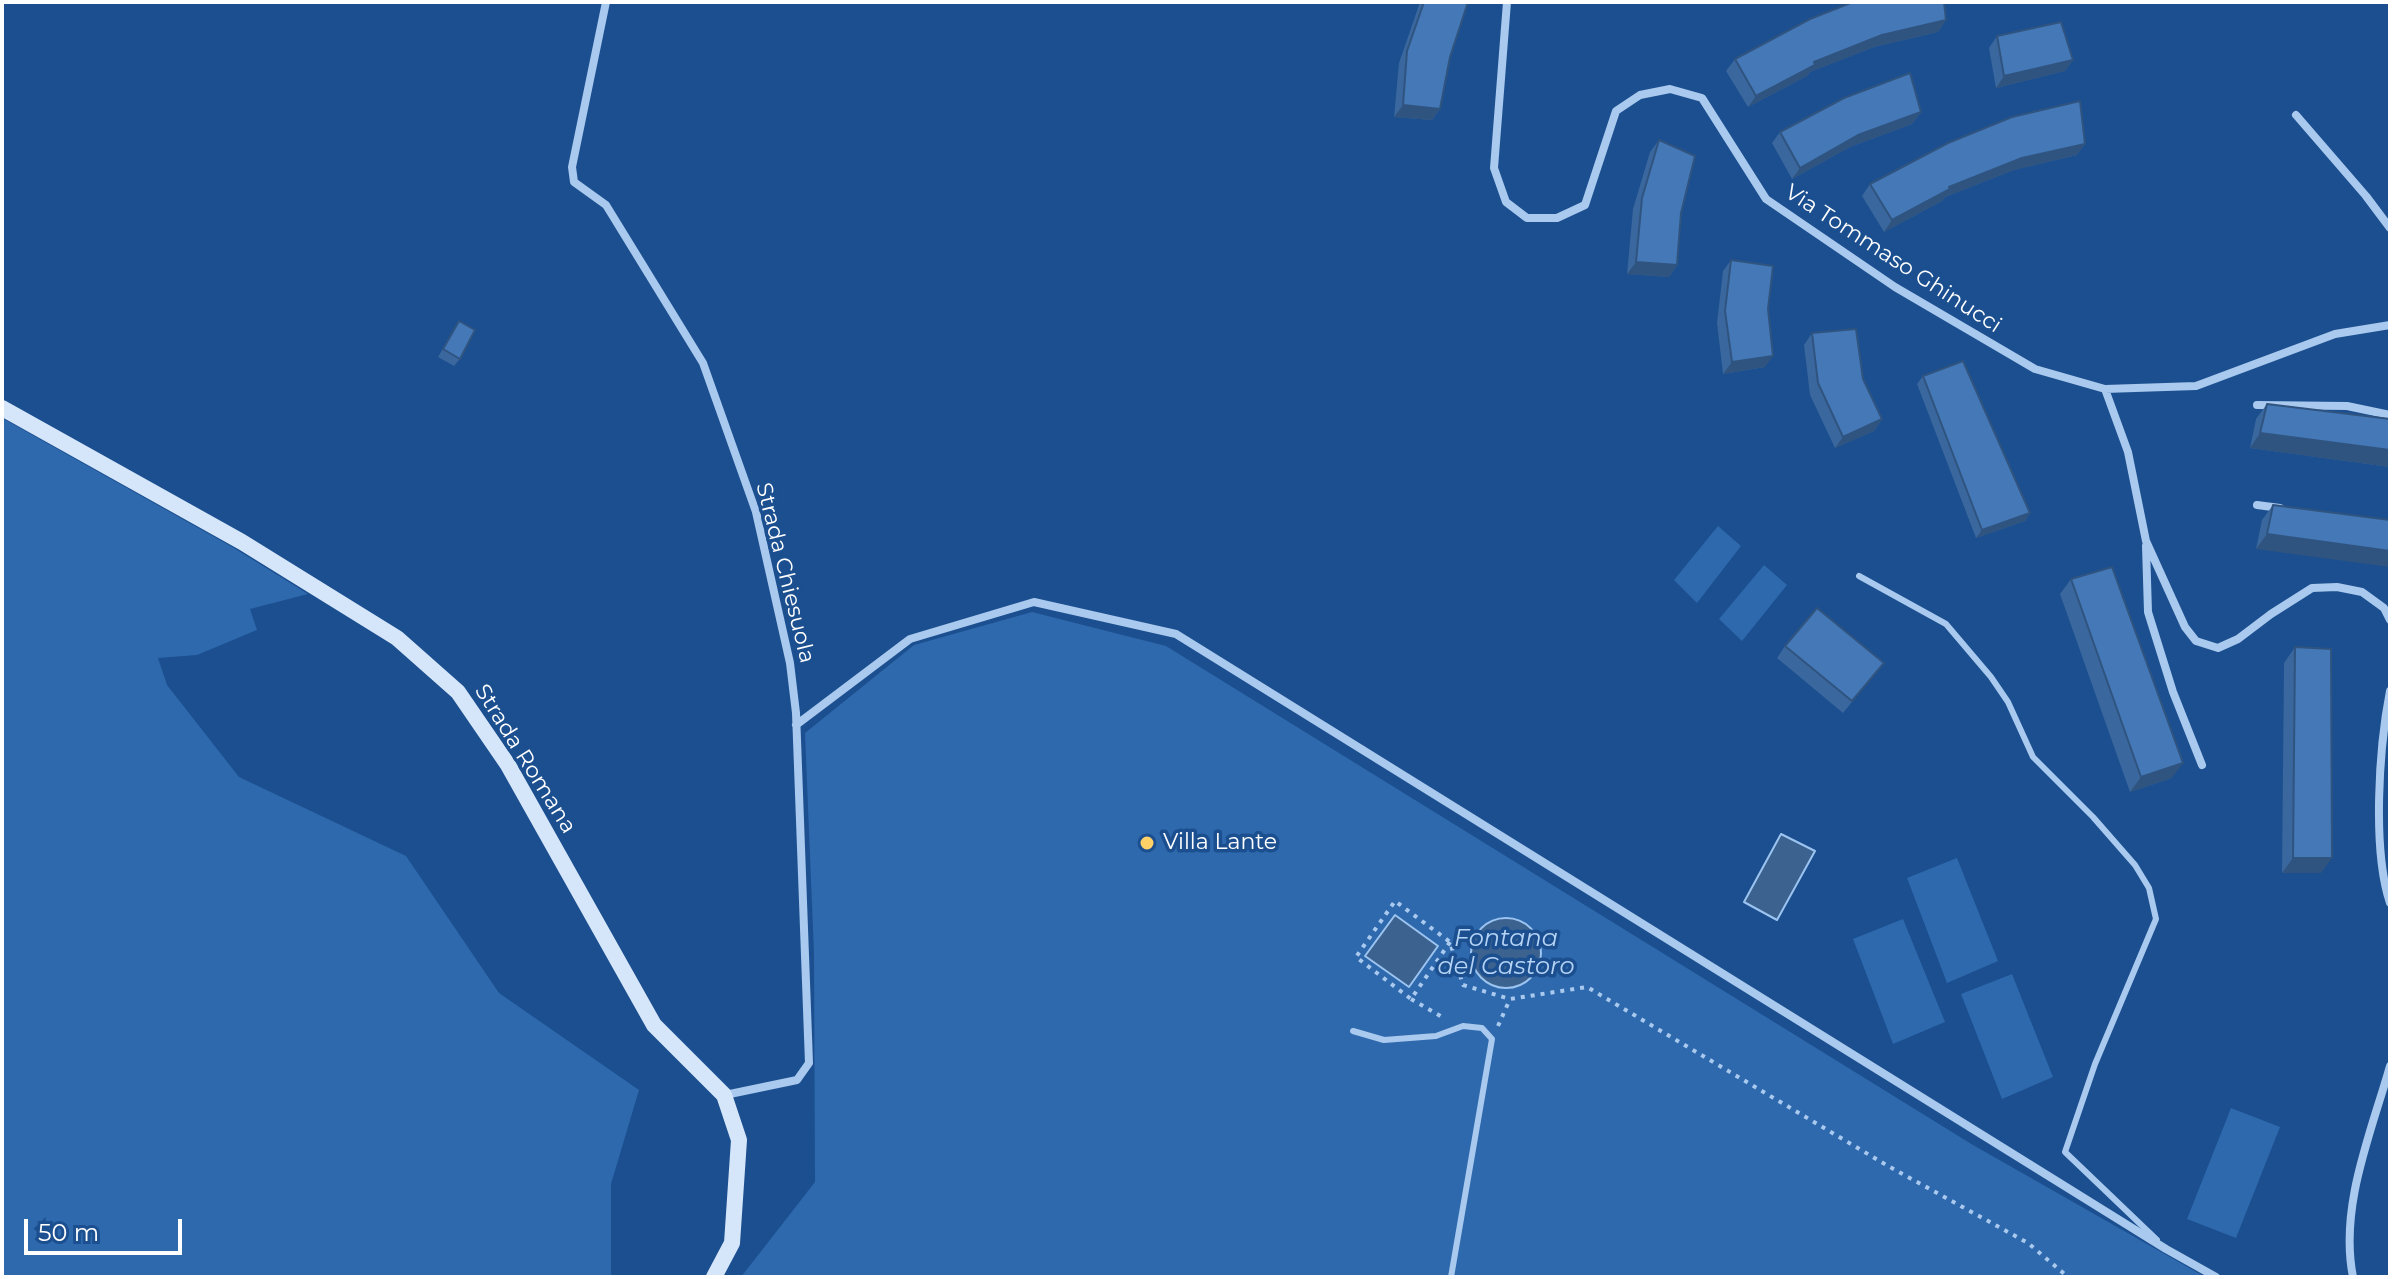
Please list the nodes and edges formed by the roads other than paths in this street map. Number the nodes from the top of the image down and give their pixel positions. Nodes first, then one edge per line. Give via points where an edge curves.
1 (606, 2) edge
2 (1507, 2) edge
3 (2296, 115) dead end
4 (2390, 228) edge
5 (2390, 325) edge
6 (2105, 389) junction
7 (2257, 405) dead end
8 (2, 408) edge
9 (2390, 415) edge
10 (2257, 505) dead end
11 (2287, 509) edge
12 (2146, 541) junction
13 (1859, 576) dead end
14 (2390, 620) edge
15 (2390, 691) edge
16 (796, 725) junction
17 (2202, 765) dead end
18 (2390, 903) edge
19 (1353, 1031) dead end
20 (2390, 1066) edge
21 (724, 1095) junction
22 (2166, 1249) junction
23 (714, 1277) edge
24 (1451, 1277) edge
25 (2216, 1277) edge
26 (2353, 1277) edge

1 - 16 street, Strada Chiesuola via 572,167 574,182 606,205 703,363 756,512 790,663
2 - 6 street, Via Tommaso Ghinucci via 1494,168 1506,202 1527,218 1557,218 1585,205 1616,111 1640,95 1670,89 1702,98 1766,199 1895,287 2035,369
3 - 4 street
5 - 6 street, Via Tommaso Ghinucci via 2335,334 2196,386
6 - 12 street via 2128,452
7 - 9 street via 2347,406
8 - 21 street, Strada Romana via 397,638 458,692 508,765 654,1025
10 - 11 street
12 - 14 street via 2196,641 2218,648 2238,639 2312,588 2362,592 2384,608
12 - 17 street via 2148,612
13 - 22 lane via 1946,624 2008,702 2033,757 2093,817 2149,888 2156,919 2095,1064 2065,1152
15 - 18 street via 2382,731 2380,820
16 - 21 street, Strada Chiesuola via 809,1063 797,1080
16 - 22 street via 910,639 1034,602 1176,634
19 - 24 lane via 1384,1040 1436,1036 1463,1026 1482,1028 1492,1039
20 - 26 street via 2353,1198 2348,1251
21 - 23 street, Strada Romana via 739,1140 732,1243
22 - 25 street

